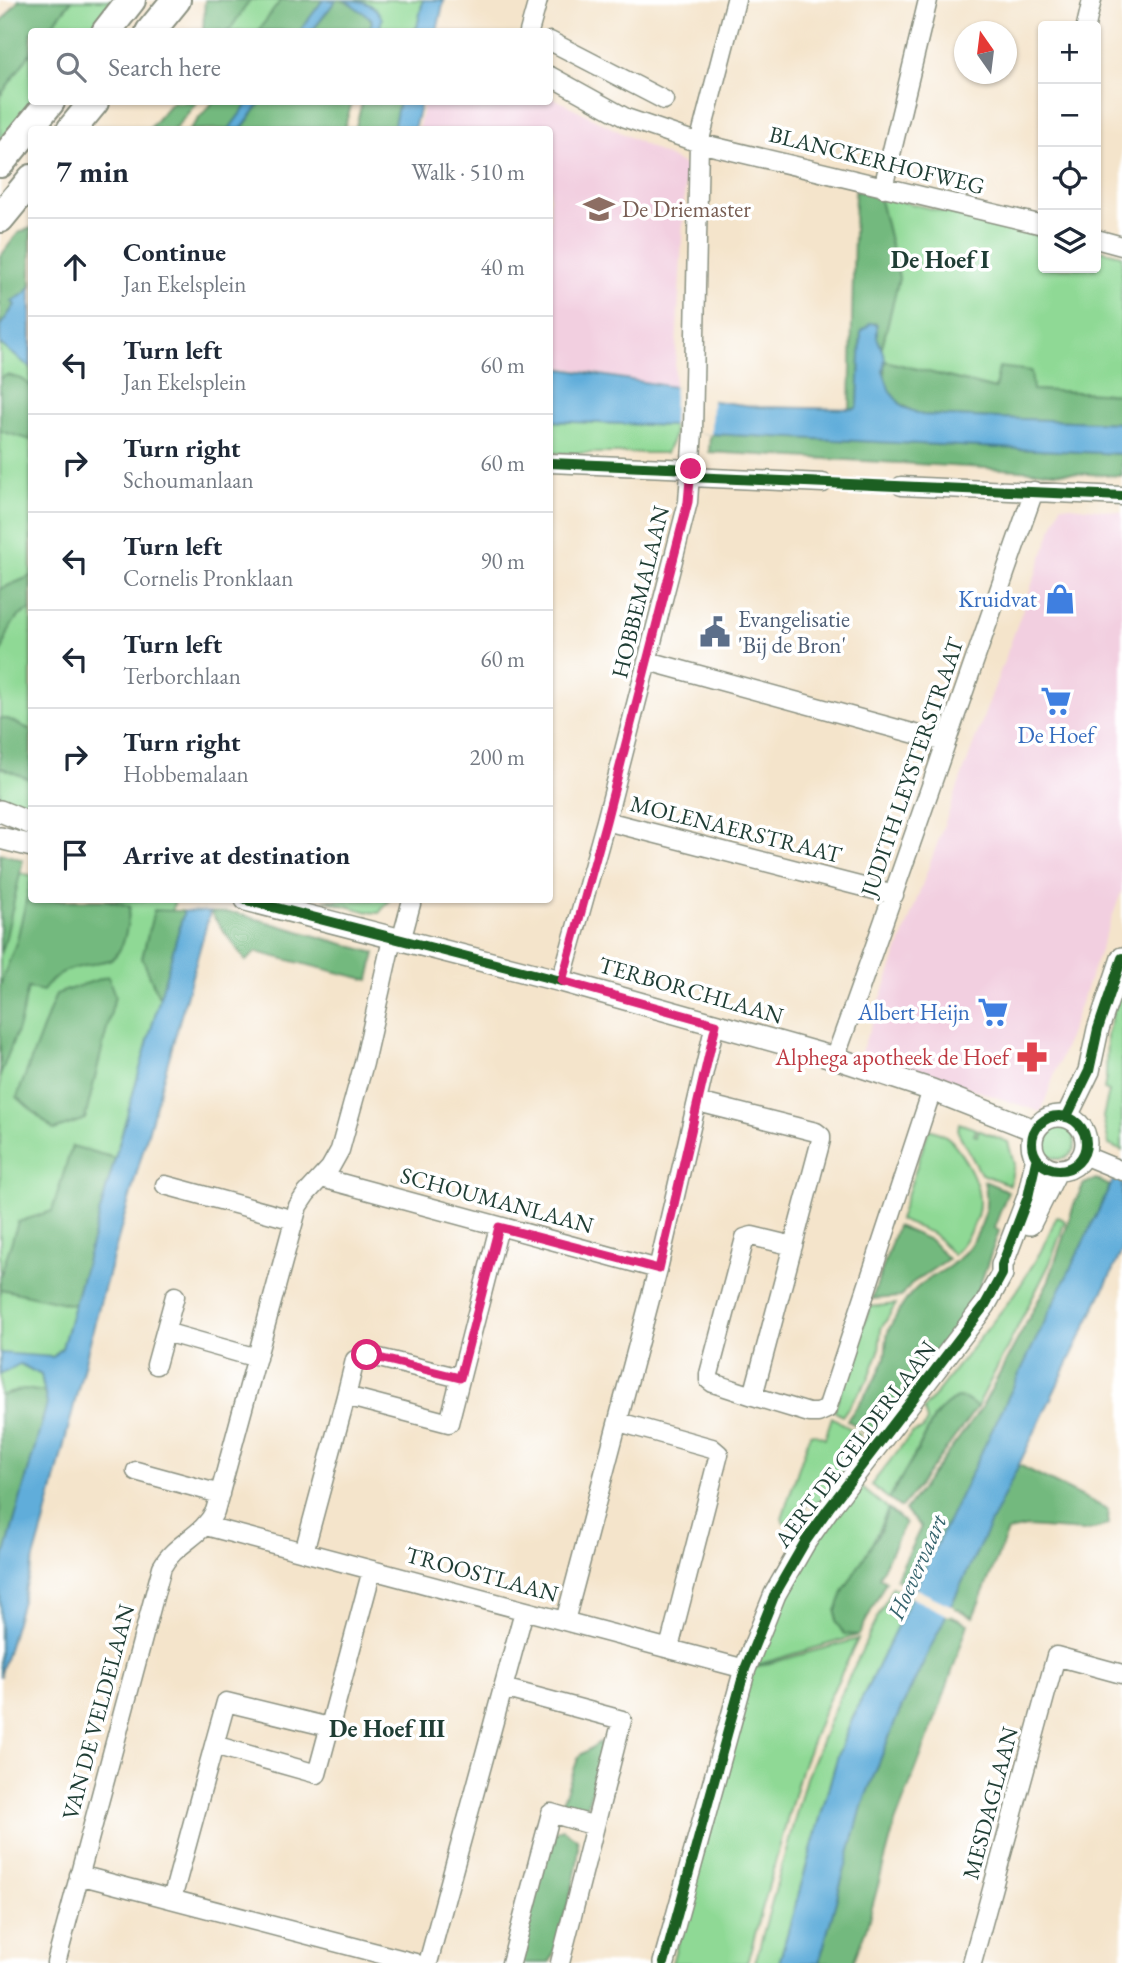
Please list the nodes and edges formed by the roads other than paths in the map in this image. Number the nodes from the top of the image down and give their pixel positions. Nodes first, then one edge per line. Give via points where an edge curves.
1 (131, 0) edge
2 (538, 0) edge
3 (736, 0) edge
4 (928, 0) edge
5 (1092, 0) edge
6 (1087, 21) edge
7 (109, 28) edge
8 (531, 28) edge
9 (553, 43) edge
10 (553, 78) edge
11 (664, 100) dead end
12 (48, 105) edge
13 (91, 105) edge
14 (30, 126) edge
15 (74, 126) edge
16 (28, 129) edge
17 (699, 143) junction
18 (0, 163) edge
19 (28, 183) edge
20 (883, 188) junction
21 (28, 210) edge
22 (0, 218) edge
23 (1038, 219) edge
24 (0, 231) edge
25 (1101, 240) edge
26 (1122, 246) edge
27 (553, 463) edge
28 (691, 473) junction
29 (823, 483) dead end
30 (901, 486) dead end
31 (1034, 491) junction
32 (1122, 496) edge
33 (648, 661) junction
34 (945, 742) junction
35 (0, 811) edge
36 (606, 821) junction
37 (28, 822) edge
38 (0, 838) edge
39 (28, 845) edge
40 (894, 895) junction
41 (257, 903) edge
42 (411, 903) edge
43 (397, 940) junction
44 (1122, 958) edge
45 (562, 981) junction
46 (716, 1024) junction
47 (835, 1058) junction
48 (932, 1090) junction
49 (698, 1102) junction
50 (1068, 1116) junction
51 (1034, 1130) junction
52 (1083, 1156) junction
53 (1036, 1161) junction
54 (1057, 1170) junction
55 (1120, 1170) edge
56 (322, 1178) junction
57 (165, 1185) dead end
58 (294, 1220) junction
59 (499, 1227) junction
60 (793, 1247) junction
61 (659, 1269) junction
62 (1002, 1274) junction
63 (175, 1296) dead end
64 (165, 1332) junction
65 (257, 1358) junction
66 (156, 1365) dead end
67 (460, 1378) junction
68 (346, 1396) junction
69 (753, 1396) junction
70 (619, 1422) junction
71 (136, 1471) dead end
72 (220, 1494) junction
73 (206, 1526) junction
74 (304, 1552) junction
75 (372, 1570) junction
76 (524, 1611) junction
77 (565, 1621) junction
78 (668, 1648) junction
79 (745, 1669) junction
80 (1122, 1674) edge
81 (503, 1688) junction
82 (329, 1727) junction
83 (214, 1745) junction
84 (595, 1826) junction
85 (79, 1875) junction
86 (172, 1899) junction
87 (56, 1963) edge
88 (415, 1963) edge
89 (428, 1963) edge
90 (511, 1963) edge
91 (560, 1963) edge
92 (664, 1963) edge
93 (972, 1963) edge

1 - 7 highway
2 - 8 street
3 - 17 street, HOBBEMALAAN
4 - 20 street
5 - 6 street
9 - 11 street
10 - 17 street, BLANCKERHOFWEG via 626,118
12 - 14 highway
13 - 15 highway
16 - 18 highway
17 - 20 street, BLANCKERHOFWEG
17 - 28 street, HOBBEMALAAN
19 - 22 highway
20 - 23 street, BLANCKERHOFWEG
21 - 24 highway
25 - 26 street
27 - 28 street
28 - 29 street
28 - 33 street, HOBBEMALAAN via 688,502
30 - 31 street
31 - 32 street
31 - 34 street, JUDITH LEYSTERSTRAAT
33 - 34 street
33 - 36 street, HOBBEMALAAN
34 - 40 street, JUDITH LEYSTERSTRAAT
35 - 37 street
36 - 40 street, MOLENAERSTRAAT
36 - 45 street, HOBBEMALAAN
38 - 39 street
40 - 47 street, JUDITH LEYSTERSTRAAT
41 - 43 street, TERBORCHLAAN
42 - 43 street, VAN DE VELDELAAN
43 - 45 street, TERBORCHLAAN
43 - 56 street, VAN DE VELDELAAN via 343,1140
44 - 50 street via 1097,1029 1089,1071
45 - 46 street, TERBORCHLAAN
46 - 47 street, TERBORCHLAAN
46 - 49 street
47 - 48 street, TERBORCHLAAN
48 - 51 street, TERBORCHLAAN
48 - 69 street, AERT DE GELDERLAAN via 827,1409 809,1413
49 - 60 street via 821,1136
49 - 61 street
50 - 51 street via 1052,1116
50 - 52 street via 1085,1132
51 - 53 street via 1031,1145
52 - 54 street via 1070,1168
52 - 55 street
53 - 54 street
53 - 62 street, AERT DE GELDERLAAN
54 - 62 street, AERT DE GELDERLAAN via 1011,1267
56 - 58 street, VAN DE VELDELAAN via 298,1206
56 - 59 street, SCHOUMANLAAN
57 - 58 street
58 - 65 street, VAN DE VELDELAAN
59 - 61 street, SCHOUMANLAAN
59 - 67 street
60 - 69 street
60 - 69 street via 752,1236 744,1241 709,1380
61 - 70 street
62 - 79 street, AERT DE GELDERLAAN via 985,1306 805,1542 764,1617
63 - 64 street
64 - 65 street
64 - 66 street
65 - 72 street, VAN DE VELDELAAN
67 - 68 street via 367,1355 355,1360
67 - 68 street via 449,1423
68 - 74 street
70 - 77 street
70 - 78 street via 712,1448 719,1454
71 - 72 street
72 - 73 street, VAN DE VELDELAAN
73 - 74 street, TROOSTLAAN
73 - 85 street, VAN DE VELDELAAN via 168,1556 162,1567
74 - 75 street, TROOSTLAAN
75 - 76 street, TROOSTLAAN
75 - 82 street
76 - 77 street, TROOSTLAAN
76 - 81 street
77 - 78 street, TROOSTLAAN
78 - 79 street, TROOSTLAAN
79 - 92 street, AERT DE GELDERLAAN
80 - 93 street, MESDAGLAAN via 1056,1656
81 - 84 street via 622,1720
81 - 89 street
82 - 83 street via 226,1702
82 - 83 street via 317,1774
83 - 86 street
84 - 90 street via 551,1813
84 - 91 street
85 - 86 street
85 - 87 street, VAN DE VELDELAAN
86 - 88 street

